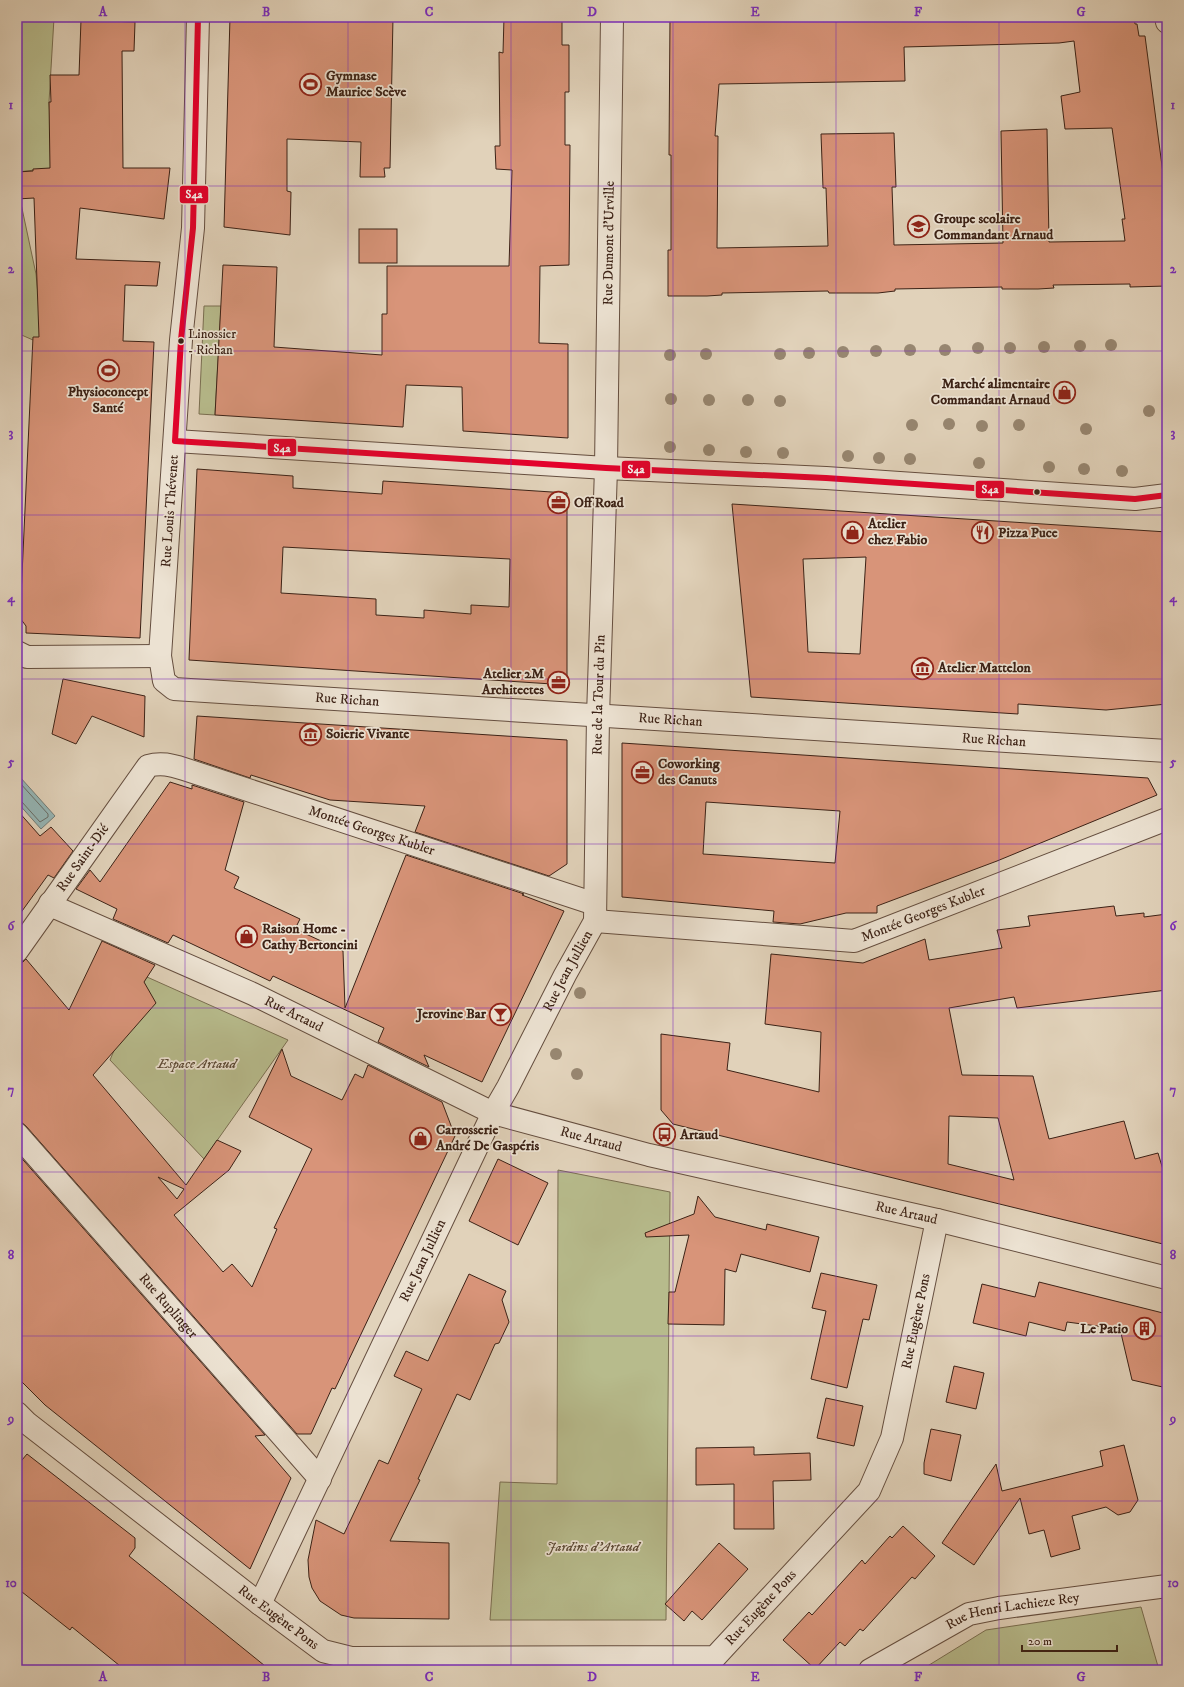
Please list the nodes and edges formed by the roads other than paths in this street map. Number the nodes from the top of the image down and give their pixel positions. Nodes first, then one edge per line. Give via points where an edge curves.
1 (198, 17) edge
2 (612, 17) edge
3 (1166, 17) edge
4 (1167, 22) edge
5 (175, 441) junction
6 (606, 468) junction
7 (1167, 495) edge
8 (17, 652) edge
9 (160, 656) junction
10 (174, 689) joint
11 (598, 716) junction
12 (1166, 753) edge
13 (148, 766) joint
14 (1167, 819) edge
15 (50, 903) junction
16 (595, 912) junction
17 (17, 951) edge
18 (493, 1113) junction
19 (17, 1134) edge
20 (937, 1220) junction
21 (1167, 1278) edge
22 (17, 1413) edge
23 (320, 1479) junction
24 (1167, 1586) edge
25 (260, 1604) junction
26 (870, 1670) edge

1 - 5 street, Rue Louis Thévenet via 193,228 181,340
2 - 6 street, Rue Dumont d'Urville
3 - 4 street
5 - 6 street
5 - 9 street, Rue Louis Thévenet
6 - 7 street via 826,478 1135,499
6 - 11 street, Rue de la Tour du Pin
8 - 9 street via 27,657
9 - 10 street, Rue Louis Thévenet via 164,681
10 - 11 street, Rue Richan
11 - 12 street, Rue Richan
11 - 16 street, Rue de la Tour du Pin
13 - 15 street, Rue Saint-Dié
13 - 16 street, Montée Georges Kubler via 170,765
14 - 16 street, Montée Georges Kubler via 854,941
15 - 17 street, Rue Saint-Dié
15 - 18 street, Rue Artaud via 253,994
16 - 18 street, Rue Jean Jullien
18 - 20 street, Rue Artaud via 660,1158
18 - 23 street, Rue Jean Jullien
19 - 23 street, Rue Ruplinger
20 - 21 street, Rue Artaud
20 - 25 street, Rue Eugène Pons via 892,1438 869,1491 715,1657 351,1658 323,1651
22 - 25 street, Rue Eugène Pons
23 - 25 street, Rue Jean Jullien
24 - 26 street, Rue Henri Lachieze Rey via 969,1614

